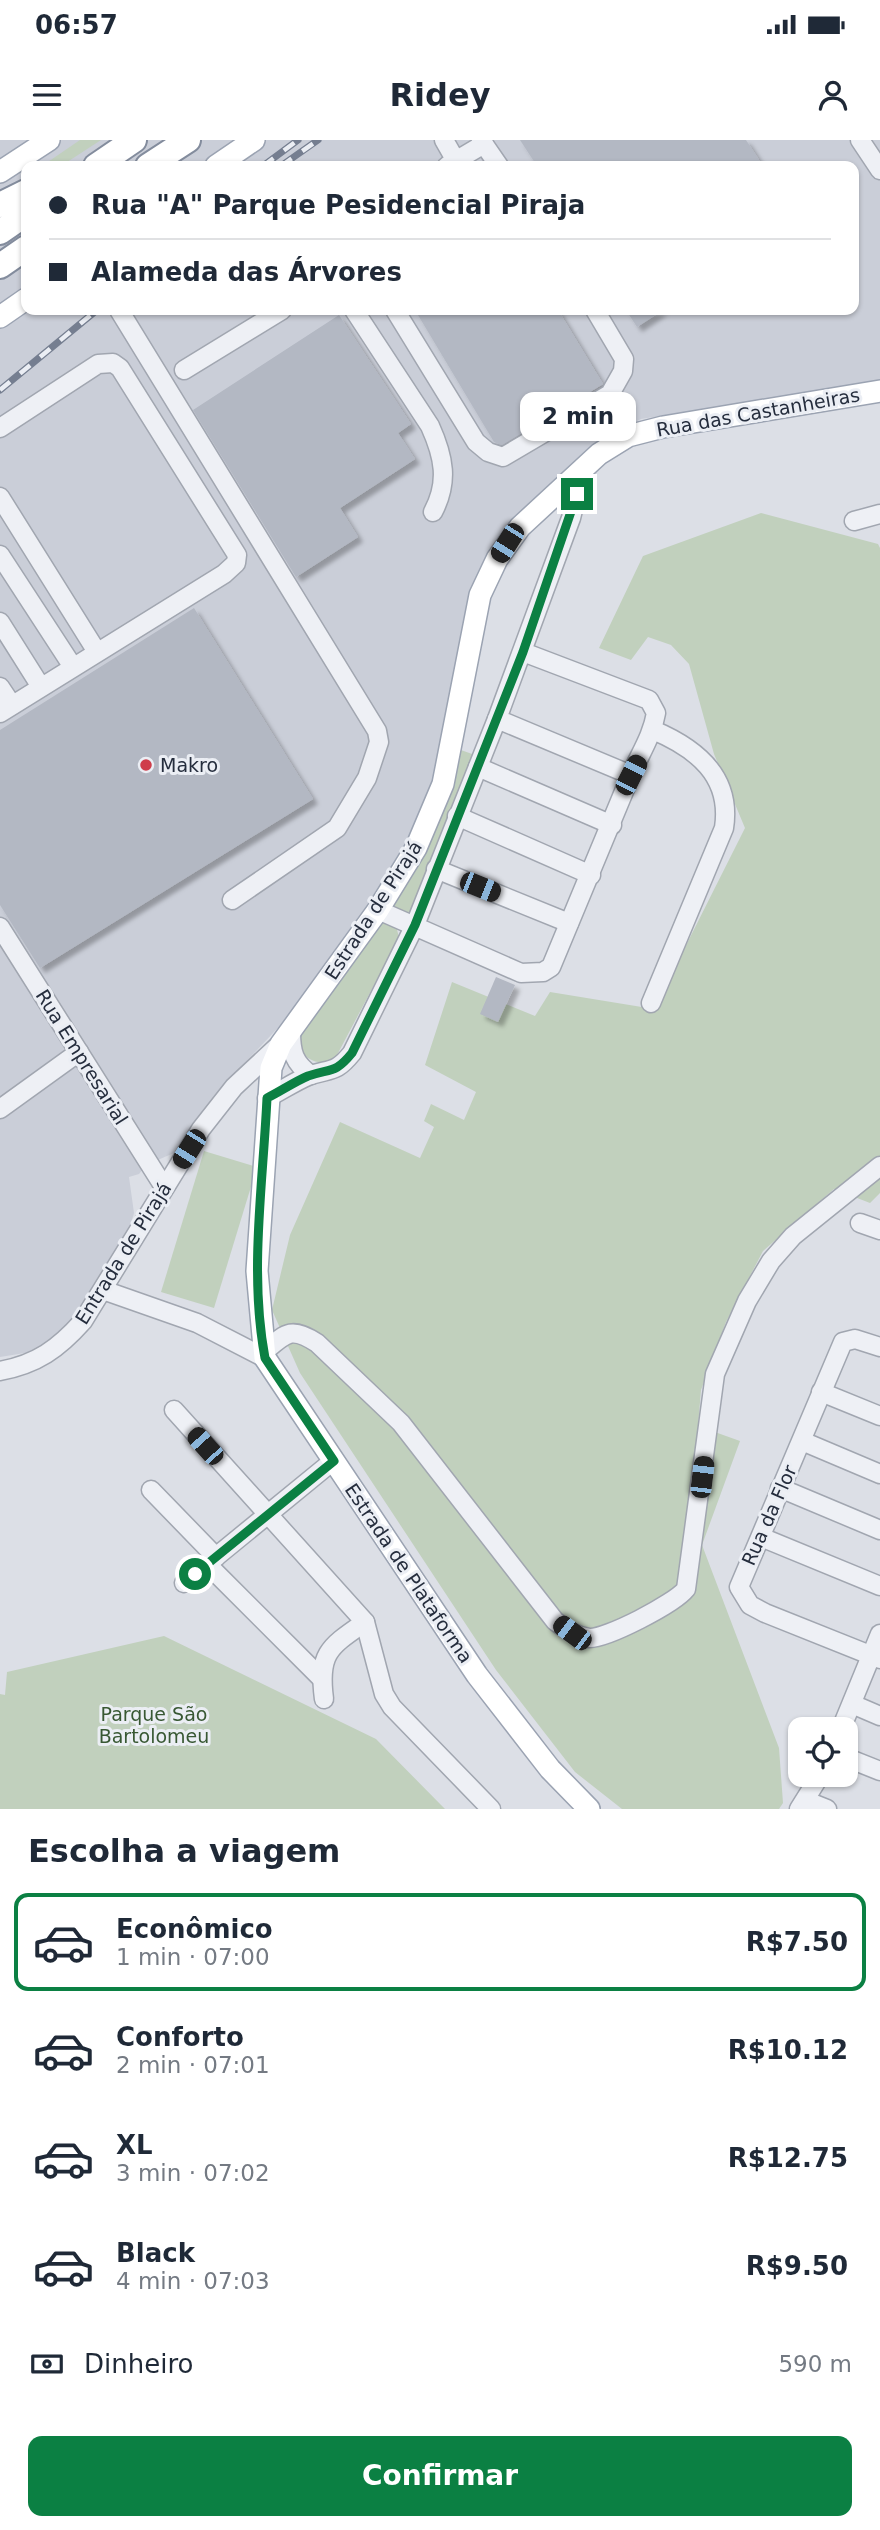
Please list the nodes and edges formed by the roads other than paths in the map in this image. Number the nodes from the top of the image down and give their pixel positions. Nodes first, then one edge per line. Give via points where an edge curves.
1 (188, 140) edge
2 (254, 140) edge
3 (444, 140) edge
4 (860, 140) edge
5 (482, 142) edge
6 (37, 143) edge
7 (128, 144) edge
8 (93, 161) edge
9 (103, 161) edge
10 (156, 161) edge
11 (226, 161) edge
12 (451, 161) edge
13 (455, 161) edge
14 (495, 161) edge
15 (880, 170) edge
16 (0, 172) edge
17 (21, 194) edge
18 (0, 205) edge
19 (21, 217) edge
20 (0, 232) edge
21 (21, 251) edge
22 (0, 266) edge
23 (21, 302) edge
24 (122, 315) edge
25 (274, 315) edge
26 (357, 315) edge
27 (398, 315) edge
28 (598, 315) edge
29 (0, 317) edge
30 (184, 370) dead end
31 (880, 391) edge
32 (0, 428) edge
33 (583, 469) junction
34 (0, 497) edge
35 (433, 512) dead end
36 (880, 514) edge
37 (854, 521) dead end
38 (0, 555) edge
39 (475, 617) joint
40 (0, 622) edge
41 (97, 652) junction
42 (523, 652) junction
43 (73, 667) junction
44 (0, 687) edge
45 (41, 687) junction
46 (6, 709) edge
47 (497, 719) junction
48 (653, 730) junction
49 (478, 767) junction
50 (631, 775) junction
51 (457, 816) junction
52 (612, 825) junction
53 (436, 869) junction
54 (592, 876) junction
55 (232, 900) dead end
56 (378, 910) junction
57 (569, 923) junction
58 (415, 925) junction
59 (0, 927) edge
60 (651, 1003) dead end
61 (286, 1038) junction
62 (79, 1052) junction
63 (311, 1075) junction
64 (267, 1098) junction
65 (0, 1109) edge
66 (880, 1166) edge
67 (164, 1187) junction
68 (860, 1223) dead end
69 (880, 1230) edge
70 (103, 1290) junction
71 (880, 1347) edge
72 (265, 1355) junction
73 (0, 1371) edge
74 (821, 1392) junction
75 (174, 1410) dead end
76 (880, 1416) edge
77 (802, 1441) junction
78 (334, 1461) junction
79 (880, 1474) edge
80 (780, 1488) junction
81 (151, 1490) dead end
82 (269, 1516) junction
83 (880, 1530) edge
84 (761, 1536) junction
85 (212, 1560) junction
86 (184, 1583) dead end
87 (880, 1586) edge
88 (365, 1622) junction
89 (880, 1634) edge
90 (875, 1657) edge
91 (321, 1678) junction
92 (324, 1699) dead end
93 (852, 1704) junction
94 (880, 1716) edge
95 (846, 1717) edge
96 (858, 1762) edge
97 (880, 1771) edge
98 (813, 1787) edge
99 (803, 1805) edge
100 (491, 1809) edge
101 (589, 1809) edge
102 (827, 1809) edge

1 - 10 highway
2 - 11 main road
3 - 12 street
4 - 15 street
5 - 13 street
5 - 14 street
6 - 16 main road
7 - 8 highway
7 - 9 highway
17 - 18 highway
19 - 20 highway
21 - 22 highway
23 - 29 main road
24 - 55 street via 377,731 379,742 367,778 337,828
25 - 30 street
26 - 35 street via 439,445 445,480
27 - 28 street via 476,442 503,457 610,394 618,384 624,359
31 - 33 main road, Rua das Castanheiras via 638,433 615,443
32 - 41 street via 98,364 113,363 235,549 232,568
33 - 39 main road, Rua das Castanheiras via 507,543 487,578
33 - 42 street via 571,518
34 - 41 street
36 - 37 street
38 - 43 street
39 - 56 main road, Estrada de Pirajá via 443,784 416,848
40 - 45 street
41 - 43 street
42 - 47 street
42 - 48 street via 649,700 656,708
43 - 45 street
44 - 46 street
45 - 46 street
47 - 49 street
47 - 50 street
48 - 50 street
48 - 60 street via 685,745 706,763 726,816
49 - 51 street
49 - 52 street
50 - 52 street
51 - 53 street
51 - 54 street
52 - 54 street
53 - 57 street
53 - 58 street
54 - 57 street
56 - 58 street
56 - 61 main road, Estrada de Pirajá
57 - 58 street via 551,967 533,974
58 - 63 street via 352,1053 330,1073
59 - 62 street, Rua Empresarial
61 - 63 street via 295,1061
61 - 64 main road, Estrada de Plataforma via 271,1068
61 - 67 street, Entrada de Pirajá via 233,1087
62 - 65 street
62 - 67 street, Rua Empresarial
63 - 64 street
64 - 72 main road, Estrada de Plataforma via 257,1271
66 - 72 street via 793,1236 771,1261 747,1301 715,1374 685,1589 649,1615 592,1638 572,1633 555,1621 401,1423 317,1343 302,1333 285,1334
67 - 70 street, Entrada de Pirajá
68 - 69 street
70 - 72 street via 197,1322
70 - 73 street, Entrada de Pirajá via 63,1343 40,1360
71 - 74 street, Rua da Flor via 855,1339 843,1342
72 - 78 main road, Estrada de Plataforma
74 - 76 street
74 - 77 street, Rua da Flor
75 - 82 street
77 - 79 street
77 - 80 street, Rua da Flor
78 - 82 street
78 - 101 main road, Estrada de Plataforma via 477,1675 550,1769
80 - 83 street
80 - 84 street, Rua da Flor
81 - 85 street
82 - 85 street
82 - 88 street
84 - 87 street
84 - 90 street, Rua da Flor via 738,1587 750,1605
85 - 86 street
85 - 91 street
88 - 91 street via 330,1647
88 - 100 street via 384,1694 392,1707
89 - 90 street
90 - 93 street
91 - 92 street
93 - 94 street
93 - 95 street
96 - 97 street
98 - 99 street
99 - 102 street

